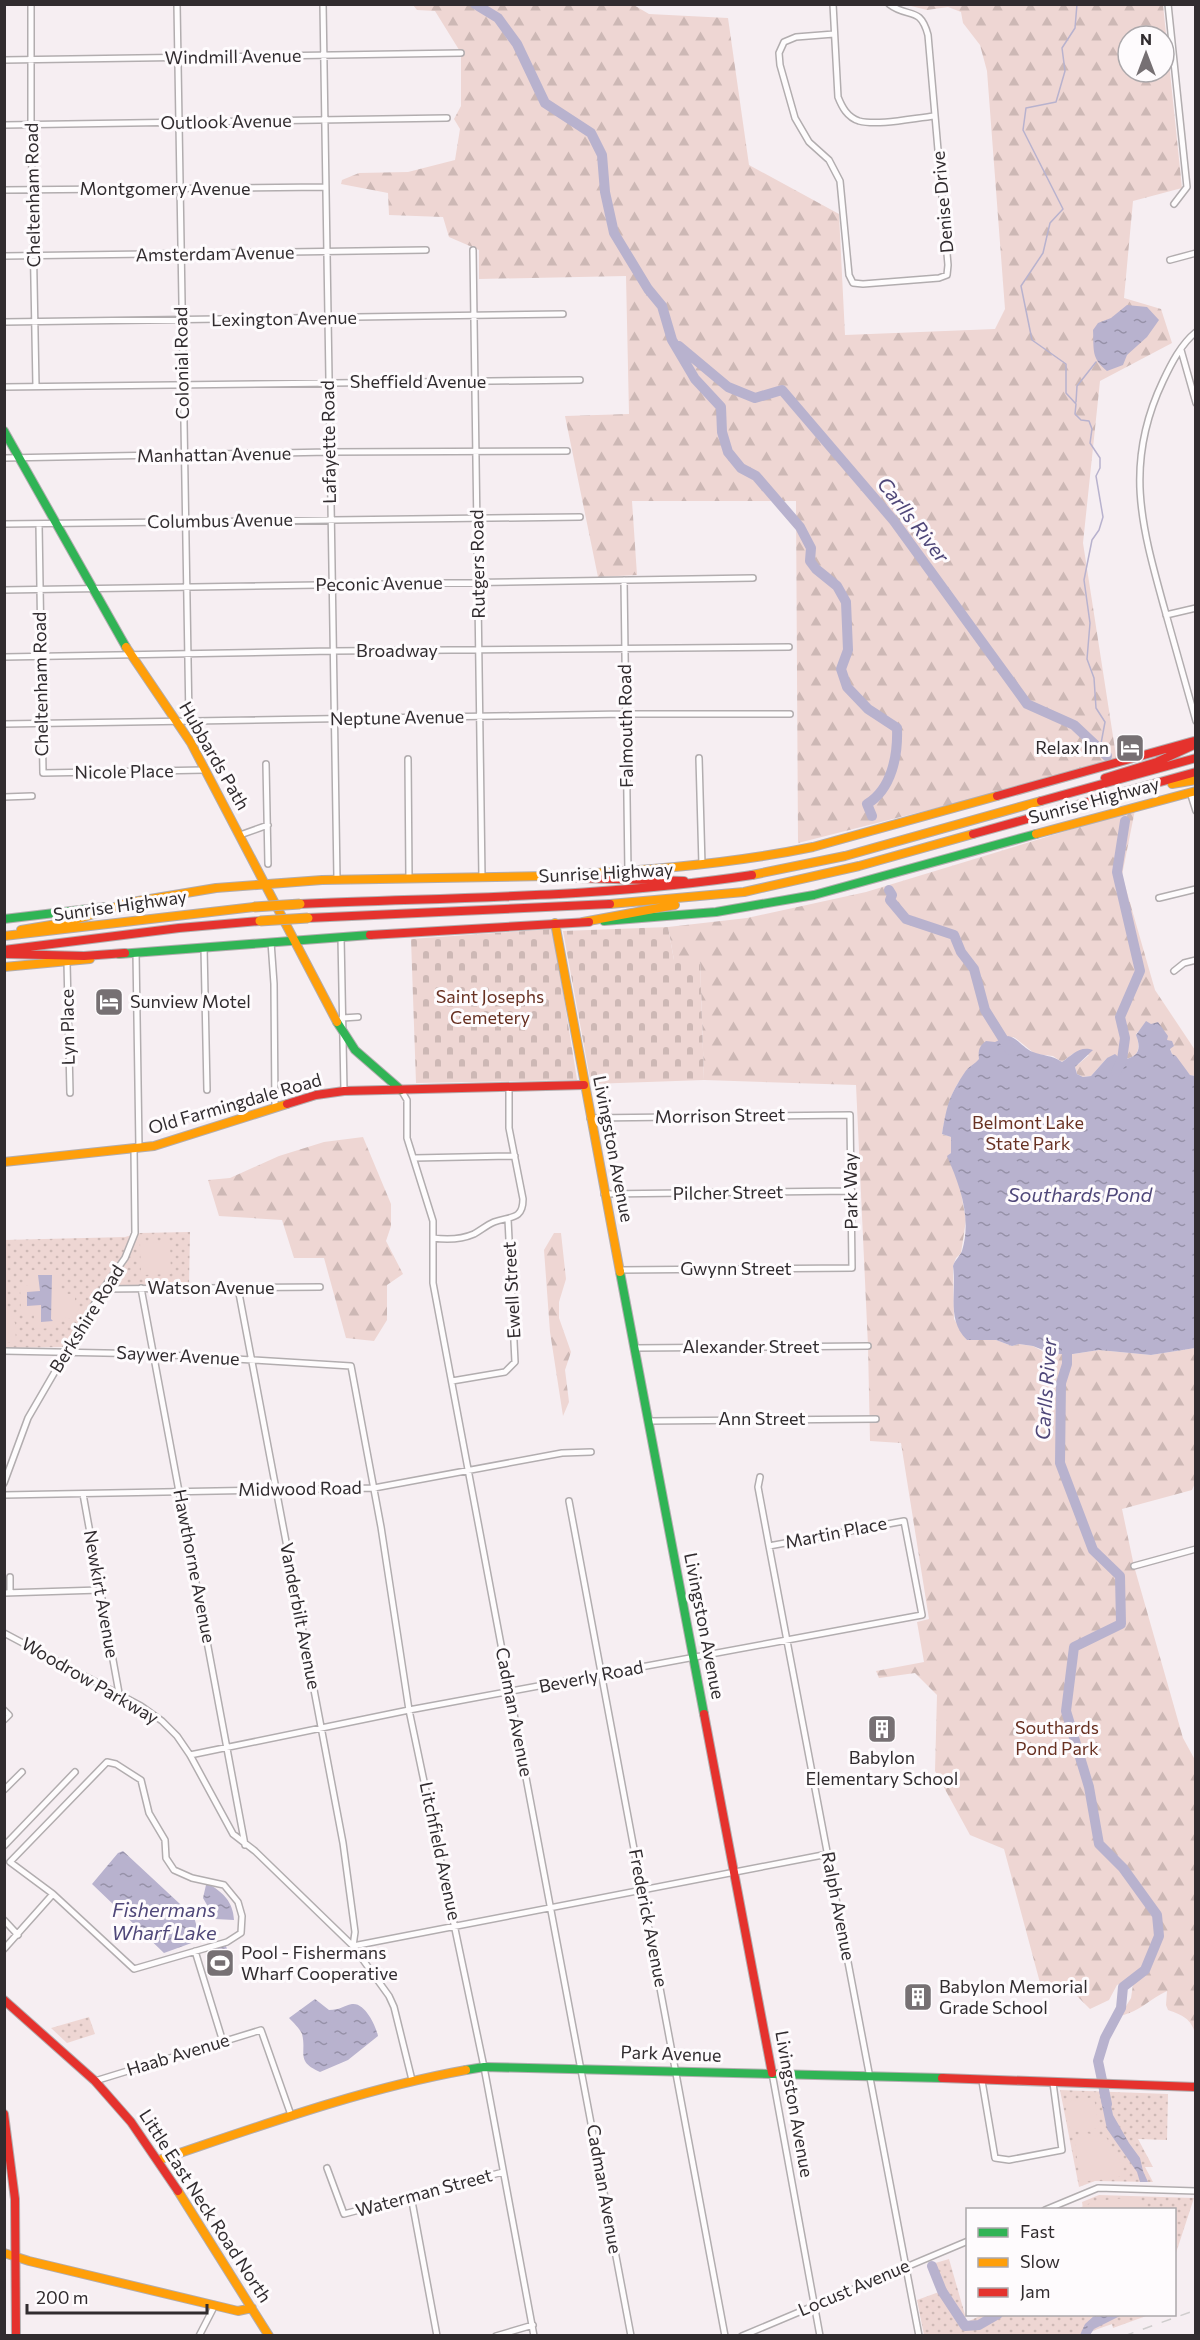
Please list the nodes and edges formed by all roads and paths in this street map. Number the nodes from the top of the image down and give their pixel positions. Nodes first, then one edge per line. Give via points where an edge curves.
1 (31, 4) edge
2 (177, 4) edge
3 (323, 4) edge
4 (833, 4) edge
5 (889, 4) edge
6 (1168, 4) edge
7 (834, 34) junction
8 (461, 53) dead end
9 (324, 56) junction
10 (177, 58) junction
11 (4, 60) edge
12 (32, 60) junction
13 (935, 116) junction
14 (447, 118) dead end
15 (324, 121) junction
16 (179, 123) junction
17 (4, 125) edge
18 (31, 125) junction
19 (326, 187) junction
20 (180, 189) junction
21 (4, 190) edge
22 (32, 190) junction
23 (1174, 204) dead end
24 (426, 250) dead end
25 (473, 250) dead end
26 (327, 251) junction
27 (1196, 253) edge
28 (181, 255) junction
29 (4, 256) edge
30 (33, 256) junction
31 (1170, 260) dead end
32 (563, 314) dead end
33 (474, 316) junction
34 (328, 318) junction
35 (182, 320) junction
36 (35, 321) junction
37 (4, 322) edge
38 (1196, 332) edge
39 (1181, 349) junction
40 (580, 380) dead end
41 (328, 382) junction
42 (476, 382) junction
43 (182, 385) junction
44 (36, 386) junction
45 (4, 387) edge
46 (1196, 403) edge
47 (4, 430) edge
48 (567, 451) dead end
49 (329, 452) junction
50 (477, 452) junction
51 (184, 456) junction
52 (4, 458) edge
53 (20, 458) junction
54 (580, 517) dead end
55 (478, 518) junction
56 (330, 519) junction
57 (185, 521) junction
58 (57, 523) junction
59 (4, 524) edge
60 (39, 524) junction
61 (753, 578) dead end
62 (624, 580) junction
63 (478, 583) junction
64 (332, 584) junction
65 (186, 586) junction
66 (93, 589) junction
67 (4, 590) edge
68 (40, 590) junction
69 (1196, 608) edge
70 (1166, 615) junction
71 (789, 647) dead end
72 (625, 648) junction
73 (333, 651) junction
74 (479, 651) junction
75 (187, 653) junction
76 (131, 655) junction
77 (4, 657) edge
78 (41, 657) junction
79 (1196, 696) edge
80 (1189, 698) junction
81 (625, 714) junction
82 (790, 714) dead end
83 (481, 717) junction
84 (333, 718) junction
85 (175, 721) junction
86 (189, 721) junction
87 (1196, 721) edge
88 (4, 723) edge
89 (42, 723) junction
90 (1196, 743) edge
91 (699, 758) dead end
92 (1196, 758) edge
93 (408, 759) dead end
94 (266, 764) dead end
95 (206, 770) junction
96 (43, 772) joint
97 (1196, 772) edge
98 (1196, 780) edge
99 (1137, 789) junction
100 (1193, 791) edge
101 (1066, 794) junction
102 (32, 796) dead end
103 (4, 797) edge
104 (1196, 811) edge
105 (268, 825) junction
106 (240, 835) junction
107 (268, 864) dead end
108 (702, 865) junction
109 (628, 872) junction
110 (543, 877) junction
111 (409, 878) junction
112 (482, 878) junction
113 (337, 879) junction
114 (717, 882) junction
115 (267, 884) junction
116 (1196, 889) edge
117 (712, 896) junction
118 (1159, 898) dead end
119 (130, 902) junction
120 (4, 919) edge
121 (584, 922) junction
122 (555, 923) junction
123 (4, 935) edge
124 (341, 937) junction
125 (295, 940) junction
126 (271, 942) junction
127 (204, 947) junction
128 (4, 951) edge
129 (136, 952) junction
130 (124, 953) junction
131 (1196, 960) edge
132 (67, 962) junction
133 (4, 967) edge
134 (1174, 971) dead end
135 (358, 1017) dead end
136 (342, 1018) junction
137 (343, 1033) junction
138 (584, 1085) junction
139 (509, 1087) junction
140 (207, 1090) dead end
141 (401, 1090) junction
142 (344, 1091) junction
143 (70, 1093) dead end
144 (275, 1108) junction
145 (850, 1115) joint
146 (590, 1118) junction
147 (137, 1148) junction
148 (515, 1156) junction
149 (414, 1158) junction
150 (4, 1162) edge
151 (852, 1191) junction
152 (604, 1194) junction
153 (508, 1219) junction
154 (433, 1238) junction
155 (852, 1268) joint
156 (620, 1270) junction
157 (320, 1287) dead end
158 (141, 1288) junction
159 (238, 1288) junction
160 (103, 1289) junction
161 (868, 1347) dead end
162 (634, 1348) junction
163 (4, 1351) edge
164 (65, 1351) junction
165 (154, 1354) junction
166 (251, 1360) junction
167 (351, 1366) joint
168 (452, 1381) junction
169 (876, 1419) dead end
170 (648, 1421) junction
171 (591, 1452) dead end
172 (467, 1470) junction
173 (760, 1478) dead end
174 (4, 1483) edge
175 (374, 1488) junction
176 (277, 1489) junction
177 (179, 1491) junction
178 (83, 1494) junction
179 (4, 1495) edge
180 (569, 1501) dead end
181 (769, 1546) junction
182 (1196, 1549) edge
183 (1134, 1566) dead end
184 (10, 1577) dead end
185 (100, 1590) junction
186 (7, 1593) edge
187 (922, 1615) joint
188 (4, 1633) edge
189 (788, 1640) junction
190 (693, 1658) junction
191 (602, 1675) junction
192 (119, 1693) junction
193 (510, 1693) junction
194 (4, 1710) edge
195 (409, 1710) junction
196 (4, 1720) edge
197 (321, 1730) junction
198 (228, 1747) junction
199 (190, 1755) junction
200 (21, 1772) dead end
201 (75, 1772) dead end
202 (4, 1790) edge
203 (245, 1845) junction
204 (4, 1846) edge
205 (828, 1854) junction
206 (734, 1873) junction
207 (643, 1890) junction
208 (53, 1894) junction
209 (551, 1908) junction
210 (4, 1920) edge
211 (456, 1926) junction
212 (18, 1935) junction
213 (353, 1946) junction
214 (4, 1949) edge
215 (195, 1951) junction
216 (4, 2000) edge
217 (223, 2042) junction
218 (484, 2067) junction
219 (582, 2068) junction
220 (677, 2072) junction
221 (772, 2073) junction
222 (869, 2076) junction
223 (412, 2080) junction
224 (95, 2081) junction
225 (982, 2081) junction
226 (1053, 2083) junction
227 (1196, 2087) edge
228 (4, 2114) edge
229 (291, 2115) junction
230 (159, 2160) junction
231 (327, 2168) dead end
232 (503, 2172) junction
233 (1196, 2191) edge
234 (411, 2196) junction
235 (1050, 2208) edge
236 (966, 2242) edge
237 (4, 2253) edge
238 (17, 2257) junction
239 (906, 2266) junction
240 (215, 2305) junction
241 (814, 2305) junction
242 (252, 2308) junction
243 (533, 2325) junction
244 (16, 2336) edge
245 (199, 2336) edge
246 (269, 2336) edge
247 (436, 2336) edge
248 (496, 2336) edge
249 (534, 2336) edge
250 (631, 2336) edge
251 (725, 2336) edge
252 (742, 2336) edge
253 (820, 2336) edge
254 (919, 2336) edge

1 - 12 street, Cheltenham Road
2 - 10 street, Colonial Road
3 - 9 street, Lafayette Road
4 - 7 street
5 - 13 street, Denise Drive via 914,12 926,26
6 - 23 street via 1187,187
7 - 13 street via 838,97 850,116 873,122
7 - 13 street, Denise Drive via 796,37 784,42 779,53 795,118 809,142 829,160 840,181 849,275 854,283 947,275
8 - 9 street, Windmill Avenue
9 - 10 street, Windmill Avenue
9 - 15 street, Lafayette Road
10 - 12 street, Windmill Avenue
10 - 16 street, Colonial Road
11 - 12 street, Windmill Avenue
12 - 18 street, Cheltenham Road
14 - 15 street, Outlook Avenue
15 - 16 street, Outlook Avenue
15 - 19 street, Lafayette Road
16 - 18 street, Outlook Avenue
16 - 20 street, Colonial Road
17 - 18 street, Outlook Avenue
18 - 22 street, Cheltenham Road
19 - 20 street, Montgomery Avenue
19 - 26 street, Lafayette Road
20 - 22 street, Montgomery Avenue
20 - 28 street, Colonial Road
21 - 22 street, Montgomery Avenue
22 - 30 street, Cheltenham Road
24 - 26 street, Amsterdam Avenue
25 - 33 street, Rutgers Road
26 - 28 street, Amsterdam Avenue
26 - 34 street, Lafayette Road
27 - 31 street
28 - 30 street, Amsterdam Avenue
28 - 35 street, Colonial Road
29 - 30 street, Amsterdam Avenue
30 - 36 street, Cheltenham Road
32 - 33 street, Lexington Avenue
33 - 34 street, Lexington Avenue
33 - 42 street, Rutgers Road
34 - 35 street, Lexington Avenue
34 - 41 street, Lafayette Road
35 - 36 street, Lexington Avenue
35 - 43 street, Colonial Road
36 - 37 street, Lexington Avenue
36 - 44 street, Cheltenham Road
38 - 39 street
39 - 46 street
39 - 70 street via 1151,405 1140,458 1145,538
40 - 42 street, Sheffield Avenue
41 - 42 street, Sheffield Avenue
41 - 43 street, Sheffield Avenue
41 - 49 street, Lafayette Road
42 - 50 street, Rutgers Road
43 - 44 street, Sheffield Avenue
43 - 51 street, Colonial Road
44 - 45 street, Sheffield Avenue
47 - 53 main road, Hubbards Path
48 - 50 street, Manhattan Avenue
49 - 50 street, Manhattan Avenue
49 - 51 street, Manhattan Avenue
49 - 56 street, Lafayette Road
50 - 55 street, Rutgers Road
51 - 53 street, Manhattan Avenue
51 - 57 street, Colonial Road
52 - 53 street, Manhattan Avenue
53 - 58 main road, Hubbards Path
54 - 55 street, Columbus Avenue
55 - 56 street, Columbus Avenue
55 - 63 street, Rutgers Road
56 - 57 street, Columbus Avenue
56 - 64 street, Lafayette Road
57 - 58 street, Columbus Avenue
57 - 65 street, Colonial Road
58 - 60 street, Columbus Avenue
58 - 66 main road, Hubbards Path
59 - 60 street, Columbus Avenue
60 - 68 street, Cheltenham Road
61 - 62 street, Peconic Avenue
62 - 63 street, Peconic Avenue
62 - 72 street, Falmouth Road
63 - 64 street, Peconic Avenue
63 - 74 street, Rutgers Road
64 - 65 street, Peconic Avenue
64 - 73 street, Lafayette Road
65 - 66 street, Peconic Avenue
65 - 75 street, Colonial Road
66 - 68 street, Peconic Avenue
66 - 76 main road, Hubbards Path
67 - 68 street, Peconic Avenue
68 - 78 street, Cheltenham Road
69 - 70 street
70 - 80 street
71 - 72 street, Broadway
72 - 74 street, Broadway
72 - 81 street, Falmouth Road
73 - 74 street, Broadway
73 - 75 street, Broadway
73 - 84 street, Lafayette Road
74 - 83 street, Rutgers Road
75 - 76 street, Broadway
75 - 86 street, Colonial Road
76 - 78 street, Broadway
76 - 85 main road, Hubbards Path
77 - 78 street, Broadway
78 - 89 street, Cheltenham Road
79 - 80 street
80 - 87 street
81 - 82 street, Neptune Avenue
81 - 83 street, Neptune Avenue
81 - 109 street, Falmouth Road
83 - 84 street, Neptune Avenue
83 - 112 street, Rutgers Road
84 - 86 street, Neptune Avenue
84 - 113 street, Lafayette Road
85 - 86 street, Neptune Avenue
85 - 89 street, Neptune Avenue
85 - 95 main road, Hubbards Path
88 - 89 street, Neptune Avenue
89 - 96 street, Cheltenham Road
90 - 101 main road via 1156,762
90 - 108 main road via 813,847
91 - 108 street
92 - 101 main road, Sunrise Highway
93 - 111 street
94 - 105 street
95 - 96 street, Nicole Place
95 - 106 main road, Hubbards Path
97 - 99 main road, Sunrise Highway
98 - 99 main road
99 - 117 main road, Sunrise Highway via 831,874
100 - 104 street
100 - 121 main road, Sunrise Highway via 790,900 684,916
101 - 114 main road, Sunrise Highway via 820,863
102 - 103 street
105 - 106 street
105 - 107 street
106 - 115 main road, Hubbards Path
108 - 109 main road
109 - 110 main road
110 - 112 main road, Sunrise Highway
110 - 114 main road
111 - 112 main road, Sunrise Highway
111 - 113 main road, Sunrise Highway
113 - 115 main road, Sunrise Highway
114 - 123 main road, Sunrise Highway, bridge via 637,890 254,907
115 - 119 main road, Sunrise Highway
115 - 125 main road, Hubbards Path
116 - 118 street
117 - 121 main road
117 - 128 main road, Sunrise Highway, bridge via 195,926
119 - 120 main road, Sunrise Highway
119 - 123 main road via 69,922
121 - 122 main road, Sunrise Highway
122 - 124 main road, Sunrise Highway
122 - 138 main road, Livingston Avenue
124 - 125 main road, Sunrise Highway
124 - 136 street
125 - 126 main road, Sunrise Highway
125 - 137 main road, Hubbards Path
126 - 127 main road, Sunrise Highway
126 - 144 street
127 - 129 main road, Sunrise Highway
127 - 140 street
128 - 130 main road via 84,956
129 - 130 main road, Sunrise Highway
129 - 147 street, Berkshire Road
130 - 132 main road, Sunrise Highway
131 - 134 street
132 - 133 main road, Sunrise Highway
132 - 143 street, Lyn Place
135 - 136 street
136 - 137 street
137 - 141 main road, Hubbards Path via 364,1060
137 - 142 street
138 - 139 main road, Old Farmingdale Road
138 - 146 main road, Livingston Avenue
139 - 141 main road, Old Farmingdale Road
139 - 148 street, Ewell Street via 509,1128
141 - 142 main road, Old Farmingdale Road
141 - 149 street, Cadman Avenue via 407,1100 407,1138
142 - 144 main road, Old Farmingdale Road
144 - 147 main road, Old Farmingdale Road
145 - 146 street, Morrison Street
145 - 151 street, Park Way
146 - 152 main road, Livingston Avenue
147 - 150 main road, Old Farmingdale Road
147 - 160 street, Berkshire Road via 135,1233 125,1258
148 - 149 street
148 - 153 street, Ewell Street via 523,1207
149 - 154 street, Cadman Avenue via 433,1221
151 - 152 street, Pilcher Street
151 - 155 street, Park Way
152 - 156 main road, Livingston Avenue
153 - 154 street via 472,1235 451,1240
153 - 168 street, Ewell Street via 515,1362 505,1372
154 - 168 street, Cadman Avenue via 433,1283
155 - 156 street, Gwynn Street
156 - 162 main road, Livingston Avenue
157 - 159 street, Watson Avenue
158 - 159 street, Watson Avenue
158 - 160 street, Watson Avenue
158 - 165 street, Hawthorne Avenue
159 - 166 street, Vanderbilt Avenue
160 - 164 street, Berkshire Road
161 - 162 street, Alexander Street
162 - 170 main road, Livingston Avenue
163 - 164 street, Saywer Avenue
164 - 165 street, Saywer Avenue
164 - 174 street, Berkshire Road via 28,1418
165 - 166 street, Saywer Avenue
165 - 177 street, Hawthorne Avenue
166 - 167 street, Saywer Avenue
166 - 176 street, Vanderbilt Avenue
167 - 175 street, Litchfield Avenue
168 - 172 street, Cadman Avenue
169 - 170 street, Ann Street
170 - 190 main road, Livingston Avenue
171 - 172 street, Midwood Road via 562,1452
172 - 175 street, Midwood Road
172 - 193 street, Cadman Avenue
173 - 181 street, Ralph Avenue via 758,1487
175 - 176 street, Midwood Road
175 - 195 street, Litchfield Avenue
176 - 177 street, Midwood Road
176 - 197 street, Vanderbilt Avenue
177 - 178 street, Midwood Road
177 - 198 street, Hawthorne Avenue
178 - 179 street, Midwood Road
178 - 185 street, Newkirt Avenue
180 - 191 street, Frederick Avenue
181 - 187 street, Martin Place via 904,1521
181 - 189 street, Ralph Avenue
182 - 183 street
184 - 186 street
185 - 186 street
185 - 192 street, Newkirt Avenue
187 - 189 street, Beverly Road
188 - 192 street, Woodrow Parkway
189 - 190 street, Beverly Road
189 - 205 street, Ralph Avenue
190 - 191 street, Beverly Road
190 - 206 main road, Livingston Avenue
191 - 193 street, Beverly Road
191 - 207 street, Frederick Avenue
192 - 199 street, Woodrow Parkway via 162,1721
193 - 195 street, Beverly Road
193 - 209 street, Cadman Avenue
194 - 196 street via 9,1715
195 - 197 street, Beverly Road
195 - 211 street, Litchfield Avenue
197 - 198 street, Beverly Road
197 - 213 street, Vanderbilt Avenue via 343,1843 355,1932
198 - 199 street, Beverly Road
198 - 203 street, Hawthorne Avenue
199 - 203 street, Woodrow Parkway via 225,1822
200 - 202 street
201 - 204 street
203 - 213 street, Woodrow Parkway
205 - 206 street
205 - 222 street, Ralph Avenue
206 - 207 street
206 - 221 main road, Livingston Avenue
207 - 209 street
207 - 220 street, Frederick Avenue
208 - 212 street
208 - 215 street via 134,1969
208 - 215 street via 10,1862 107,1762 116,1764 141,1780 149,1813 165,1840 166,1858 174,1870 224,1885 237,1902 242,1916 241,1933
209 - 211 street
209 - 219 street, Cadman Avenue
210 - 212 street
211 - 213 street
211 - 218 street, Litchfield Avenue
212 - 214 street
213 - 223 street, Woodrow Parkway via 389,1996
215 - 217 street
216 - 224 main road, Little East Neck Road North
217 - 224 street, Haab Avenue
217 - 229 street, Haab Avenue via 261,2030
218 - 219 main road, Park Avenue
218 - 223 main road, Park Avenue
218 - 232 street, Litchfield Avenue
219 - 220 main road, Park Avenue
219 - 250 street, Cadman Avenue
220 - 221 main road, Park Avenue
220 - 251 street, Frederick Avenue
221 - 222 main road, Park Avenue
221 - 241 street, Livingston Avenue
222 - 225 main road, Park Avenue
222 - 239 street, Ralph Avenue
223 - 229 main road, Park Avenue
224 - 230 main road, Little East Neck Road North
225 - 226 main road, Park Avenue
225 - 226 street via 995,2158 1010,2160 1062,2150
226 - 227 main road, Park Avenue
228 - 238 main road via 14,2180
229 - 230 main road, Park Avenue
230 - 242 main road, Little East Neck Road North
231 - 234 street, Waterman Street via 344,2214
232 - 234 street, Waterman Street
232 - 243 street, Litchfield Avenue
233 - 235 street via 1098,2188
234 - 247 street
236 - 239 street, Locust Avenue
237 - 238 main road
238 - 240 main road
238 - 244 main road
239 - 241 street, Locust Avenue
239 - 254 street, Ralph Avenue
240 - 242 main road via 241,2311
240 - 245 street
241 - 252 street, Locust Avenue
241 - 253 street, Livingston Avenue
242 - 246 main road, Little East Neck Road North
243 - 248 street
243 - 249 street, Litchfield Avenue

